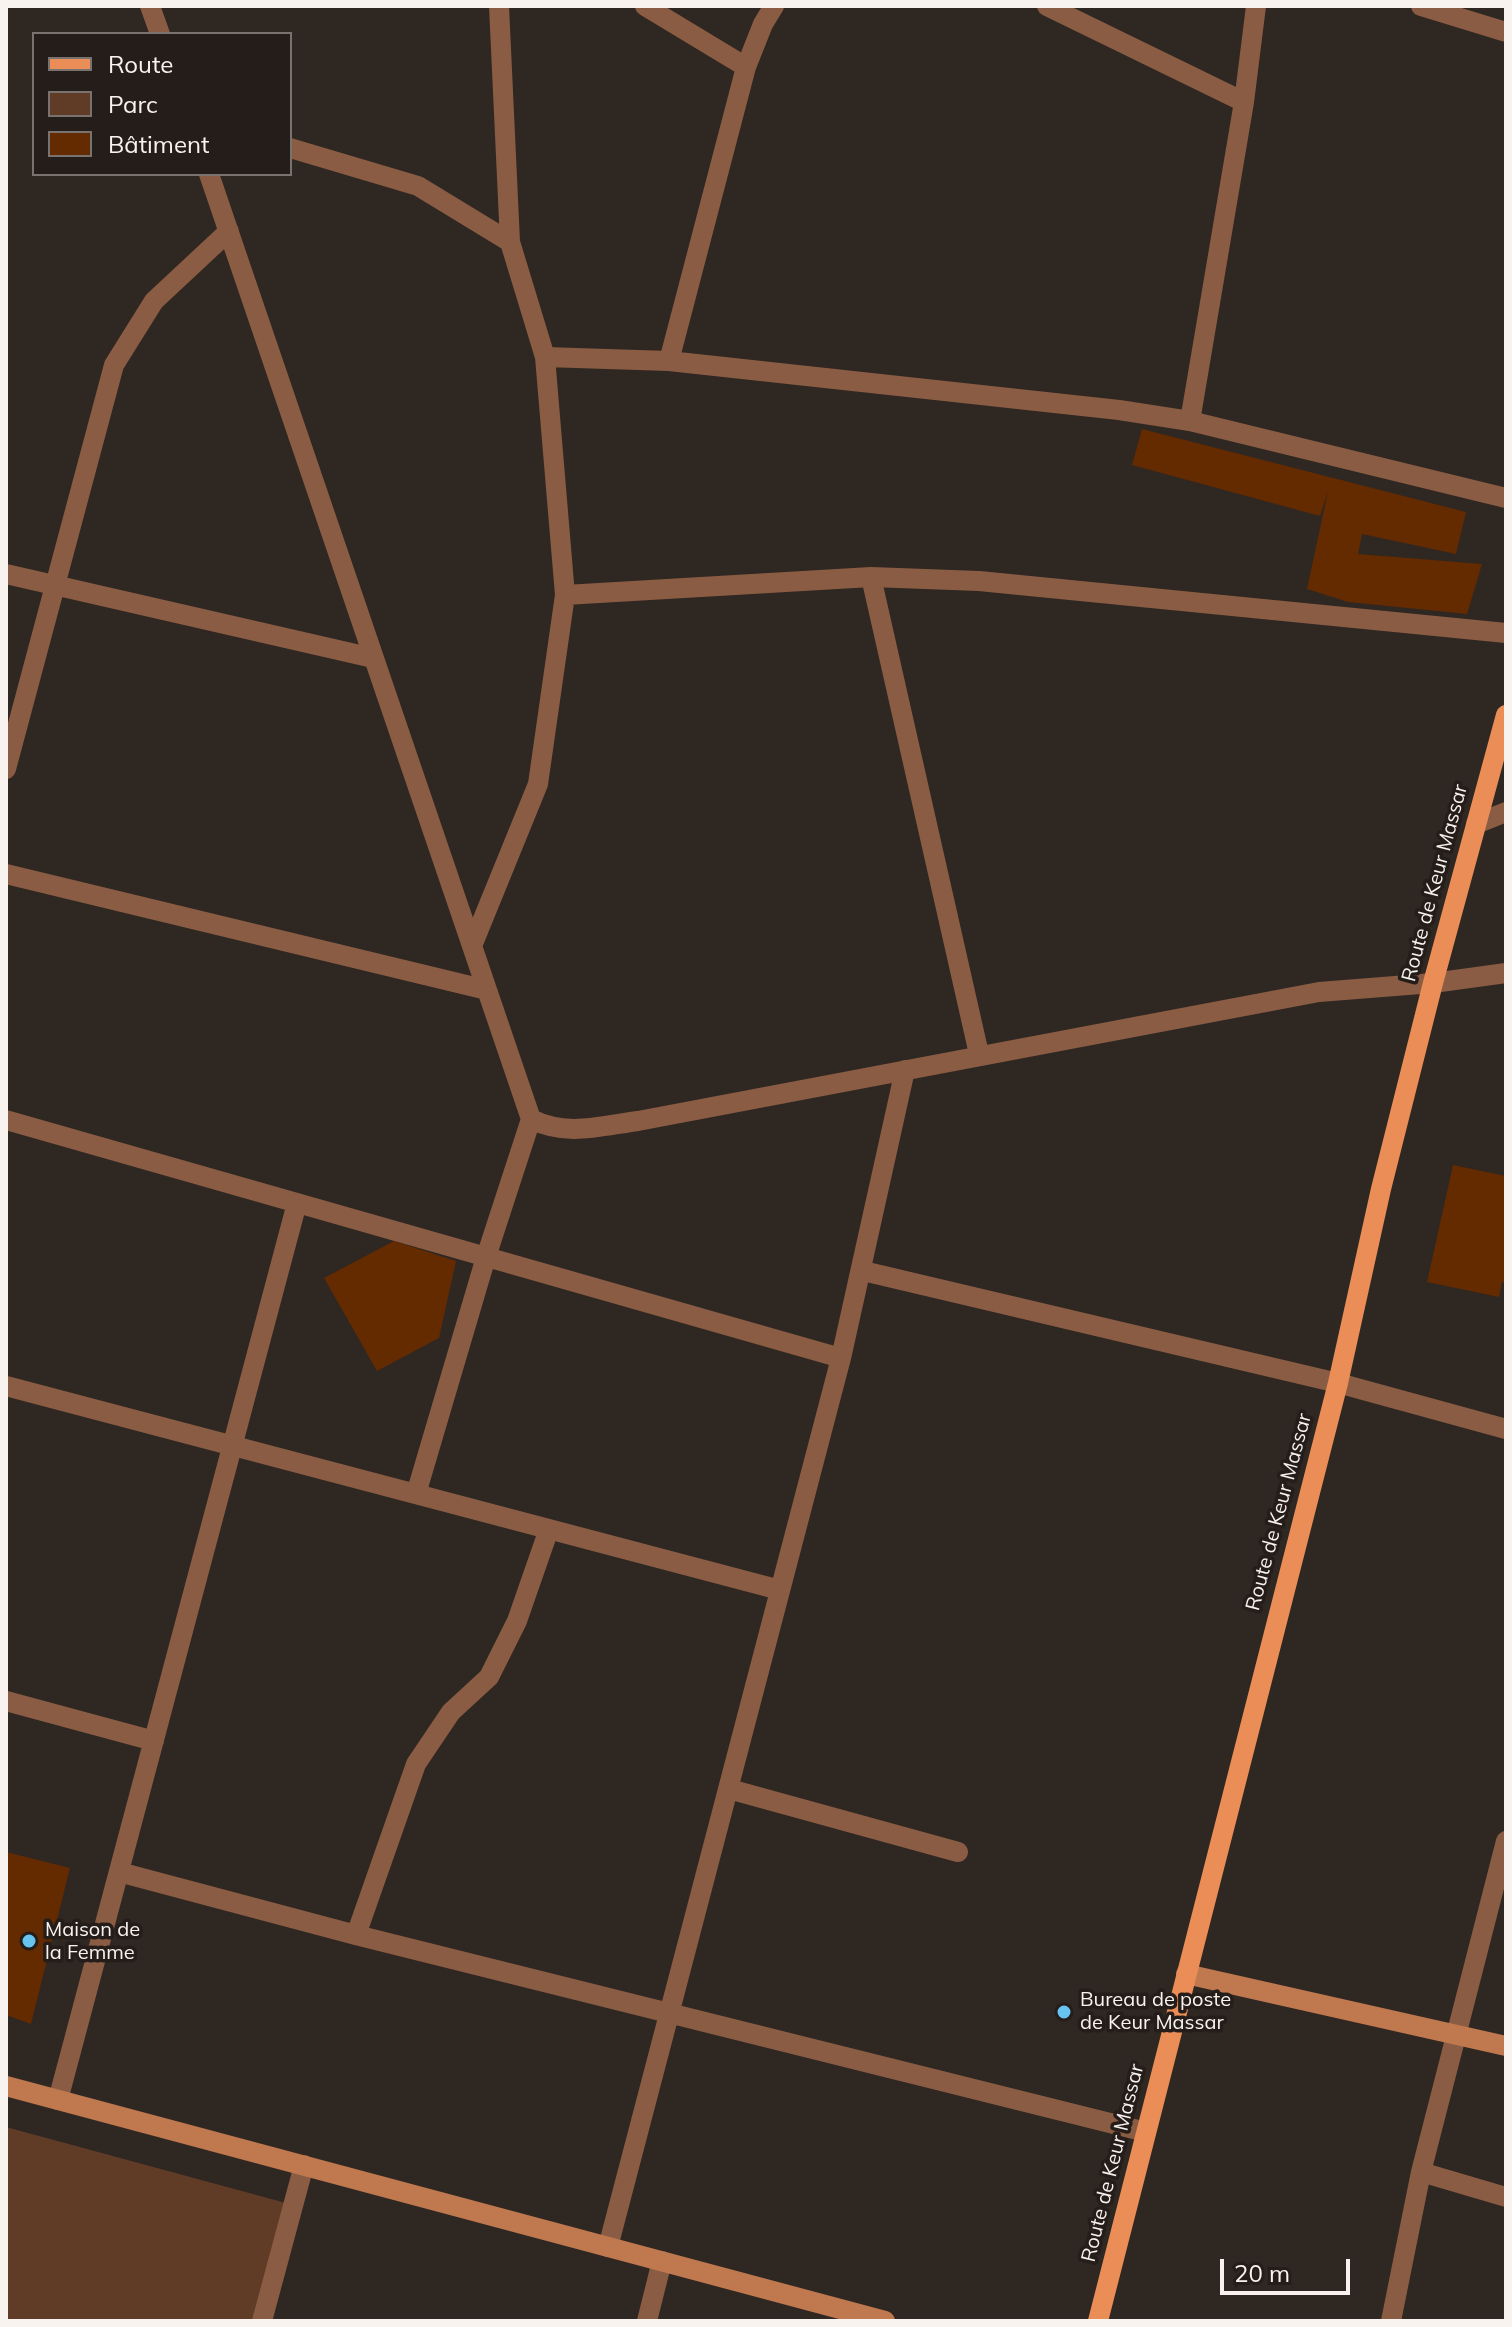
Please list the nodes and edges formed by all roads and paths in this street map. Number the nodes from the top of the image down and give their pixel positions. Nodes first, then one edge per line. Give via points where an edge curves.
1 (150, 6) edge
2 (499, 6) edge
3 (645, 6) edge
4 (774, 6) edge
5 (1047, 6) edge
6 (1256, 6) edge
7 (1421, 6) edge
8 (159, 32) edge
9 (1506, 32) edge
10 (746, 67) junction
11 (1244, 102) junction
12 (292, 149) edge
13 (210, 176) edge
14 (229, 231) junction
15 (510, 242) junction
16 (545, 357) junction
17 (669, 361) junction
18 (1190, 421) junction
19 (1506, 498) edge
20 (6, 574) edge
21 (871, 577) junction
22 (53, 586) junction
23 (565, 595) junction
24 (1506, 633) edge
25 (373, 658) junction
26 (1506, 715) edge
27 (6, 769) edge
28 (1506, 812) edge
29 (1476, 824) junction
30 (6, 874) edge
31 (472, 946) junction
32 (1506, 973) edge
33 (1433, 983) junction
34 (487, 990) junction
35 (979, 1054) junction
36 (905, 1070) junction
37 (531, 1119) junction
38 (6, 1120) edge
39 (297, 1203) junction
40 (486, 1257) junction
41 (863, 1271) junction
42 (841, 1358) junction
43 (1338, 1383) junction
44 (6, 1386) edge
45 (1506, 1429) edge
46 (233, 1446) junction
47 (416, 1494) junction
48 (549, 1529) junction
49 (780, 1590) junction
50 (6, 1701) edge
51 (154, 1741) junction
52 (729, 1789) junction
53 (1506, 1841) edge
54 (958, 1852) dead end
55 (119, 1872) junction
56 (356, 1935) junction
57 (1186, 1974) junction
58 (670, 2012) junction
59 (1459, 2036) junction
60 (1506, 2046) edge
61 (6, 2086) edge
62 (58, 2100) junction
63 (1146, 2132) junction
64 (304, 2165) junction
65 (1421, 2172) junction
66 (1506, 2197) edge
67 (608, 2247) junction
68 (662, 2261) junction
69 (262, 2321) edge
70 (647, 2321) edge
71 (885, 2321) edge
72 (1098, 2321) edge
73 (1391, 2321) edge

1 - 8 street
2 - 15 street
3 - 10 street
4 - 10 street
5 - 11 street
6 - 11 street
7 - 9 street
10 - 17 street
11 - 18 street
12 - 15 street via 418,186
13 - 14 street
14 - 22 street via 154,301 114,365
14 - 25 street
15 - 16 street
16 - 17 street
16 - 23 street
17 - 18 street
18 - 19 street
20 - 22 street
21 - 23 street
21 - 24 street via 1162,596
21 - 35 street
22 - 25 street
22 - 27 street
23 - 31 street via 538,784
25 - 31 street
26 - 29 main road, Route de Keur Massar
28 - 29 street
29 - 33 main road, Route de Keur Massar
30 - 34 street
31 - 34 street
32 - 33 street
33 - 35 street via 1319,992
33 - 43 main road, Route de Keur Massar
34 - 37 street
35 - 36 street
36 - 37 street via 568,1131
36 - 41 street
37 - 40 street
38 - 39 street
39 - 40 street
39 - 46 street
40 - 42 street
40 - 47 street
41 - 42 street
41 - 43 street
42 - 49 street
43 - 45 street
43 - 57 main road, Route de Keur Massar
44 - 46 street
46 - 47 street
46 - 51 street
47 - 48 street
48 - 49 street
48 - 56 street via 517,1621 489,1677 451,1712 416,1764
49 - 52 street
50 - 51 street
51 - 55 street
52 - 54 street
52 - 58 street
53 - 59 street
55 - 56 street
55 - 62 street
56 - 58 street
57 - 59 street
57 - 63 main road, Route de Keur Massar
58 - 63 street
58 - 67 street
59 - 60 street
59 - 65 street
61 - 62 street
62 - 64 street
63 - 72 main road, Route de Keur Massar
64 - 67 street
64 - 69 street
65 - 66 street
65 - 73 street
67 - 68 street
68 - 70 street
68 - 71 street

